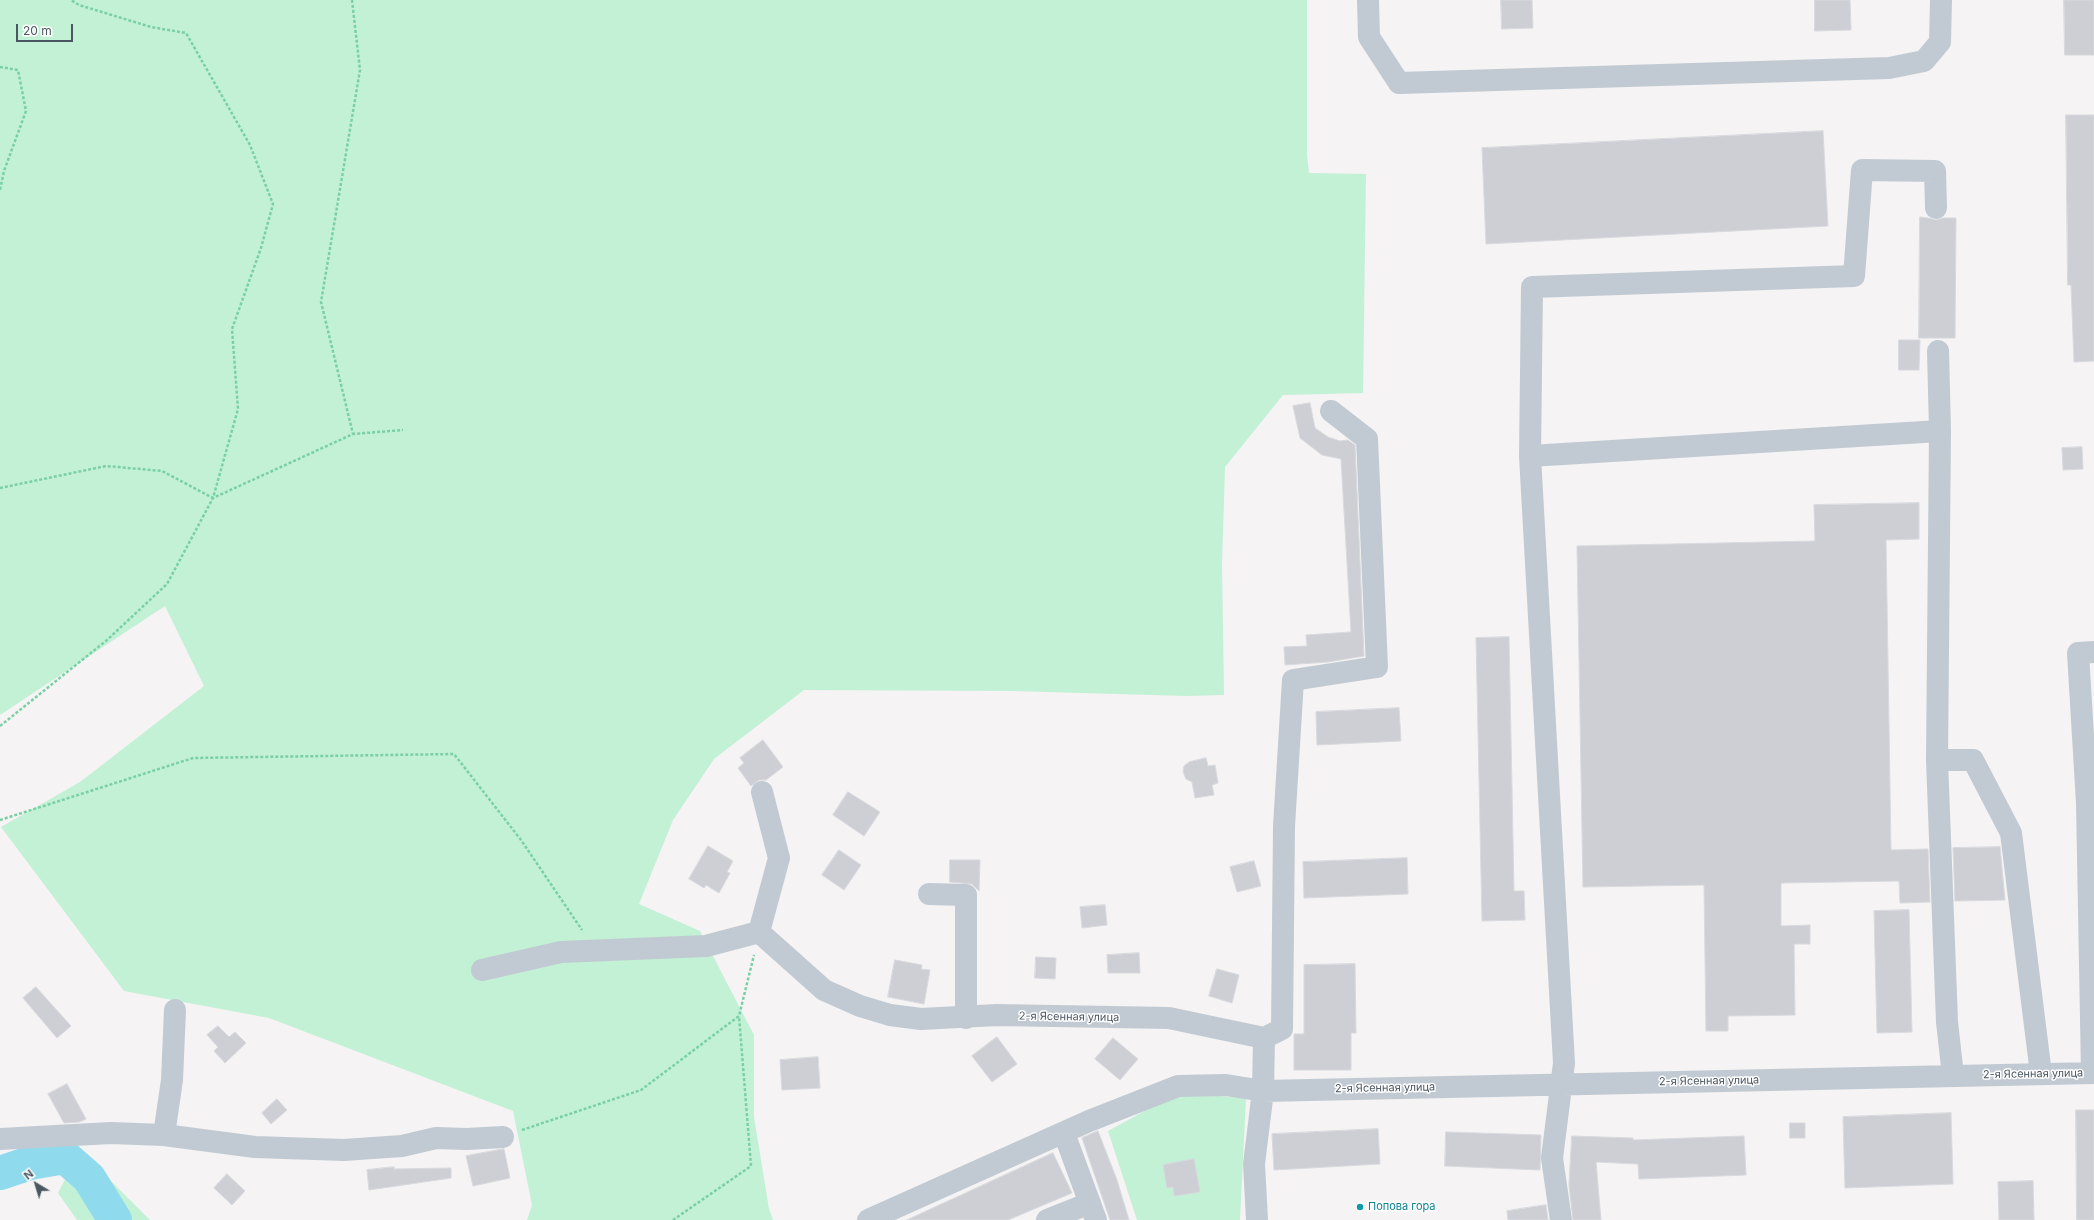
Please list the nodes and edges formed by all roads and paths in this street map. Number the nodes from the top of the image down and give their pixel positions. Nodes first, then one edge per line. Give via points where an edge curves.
1 (71, 0) edge
2 (352, 0) edge
3 (1368, 0) edge
4 (1941, 0) edge
5 (0, 67) edge
6 (0, 190) edge
7 (1936, 208) dead end
8 (1938, 351) dead end
9 (1331, 412) dead end
10 (403, 430) dead end
11 (1940, 432) junction
12 (353, 434) junction
13 (1530, 456) junction
14 (0, 488) edge
15 (213, 498) junction
16 (2094, 652) edge
17 (0, 726) edge
18 (1937, 760) junction
19 (762, 792) dead end
20 (2090, 803) edge
21 (0, 820) edge
22 (928, 894) dead end
23 (759, 932) junction
24 (596, 950) junction
25 (482, 970) dead end
26 (175, 1010) dead end
27 (739, 1016) junction
28 (966, 1018) junction
29 (1264, 1038) junction
30 (2093, 1073) edge
31 (2041, 1074) junction
32 (1953, 1076) junction
33 (1562, 1084) junction
34 (1263, 1091) junction
35 (1064, 1134) junction
36 (164, 1136) junction
37 (503, 1137) joint
38 (0, 1139) edge
39 (1093, 1212) edge
40 (673, 1220) edge
41 (868, 1220) edge
42 (1046, 1220) edge
43 (1257, 1220) edge
44 (1561, 1220) edge

1 - 15 path via 79,5 151,27 186,33 250,145 273,204 261,248 232,329 238,409
2 - 12 path via 360,70 321,302
3 - 4 street via 1369,37 1399,83 1890,68 1924,61 1940,42
5 - 6 path via 18,70 26,111 4,171
7 - 13 street via 1935,171 1862,170 1854,276 1532,287
8 - 11 street
9 - 29 street via 1367,439 1377,667 1293,680 1284,826 1282,1029
10 - 12 path
11 - 13 street
11 - 18 street
12 - 15 path
13 - 33 street via 1564,1063
14 - 15 path via 106,466 162,470
15 - 17 path via 167,584 107,640
16 - 20 street via 2078,652
18 - 31 street via 1973,760 2012,833
18 - 32 street via 1947,1022
19 - 23 street via 780,858
20 - 30 street
21 - 24 path via 193,758 454,754 521,840
22 - 28 street via 966,895
23 - 24 street via 706,946
23 - 27 path
23 - 28 street, 2-я Ясенная улица via 824,990 860,1006 890,1015 922,1019
24 - 25 street via 561,952
26 - 36 street via 172,1080
27 - 37 path via 641,1090
27 - 40 path via 751,1166
28 - 29 street, 2-я Ясенная улица via 997,1015 1169,1018
29 - 34 street
30 - 31 street, 2-я Ясенная улица
31 - 32 street, 2-я Ясенная улица
32 - 33 street, 2-я Ясенная улица
33 - 34 street, 2-я Ясенная улица
33 - 44 street via 1552,1158
34 - 35 street, 2-я Ясенная улица via 1226,1085 1178,1086
34 - 43 street via 1254,1164
35 - 39 street
35 - 41 street, 2-я Ясенная улица
36 - 37 street via 254,1147 344,1150 402,1146 436,1138
36 - 38 street via 111,1133
39 - 42 street

